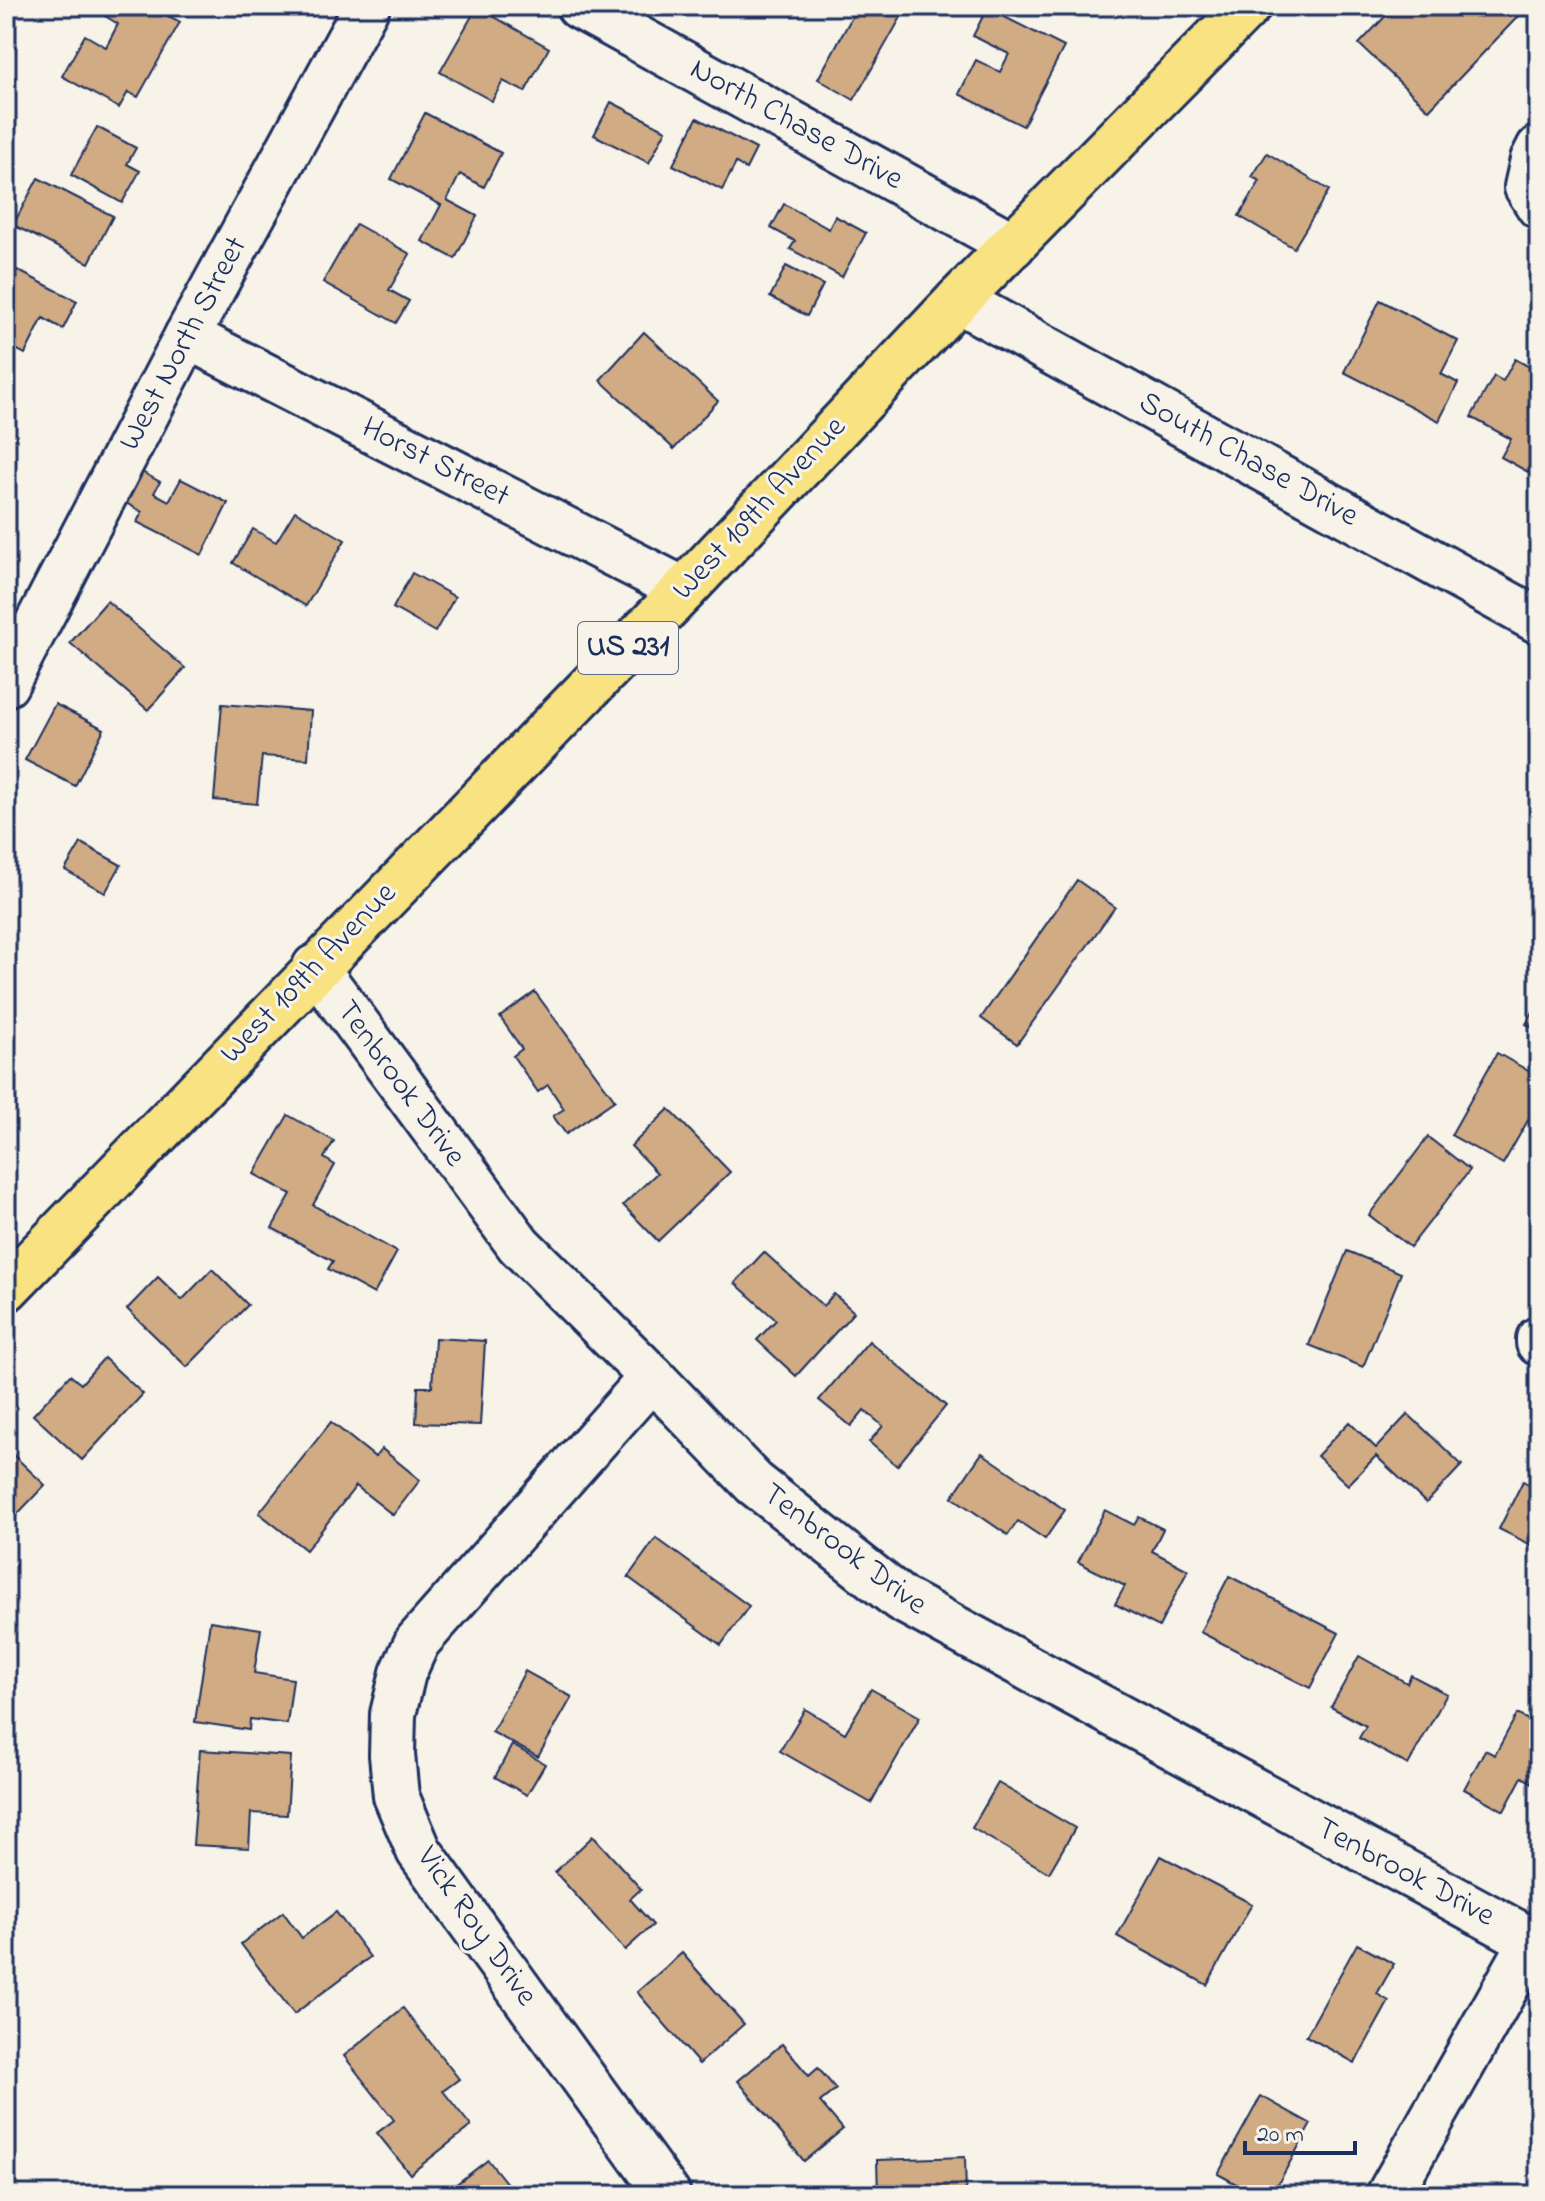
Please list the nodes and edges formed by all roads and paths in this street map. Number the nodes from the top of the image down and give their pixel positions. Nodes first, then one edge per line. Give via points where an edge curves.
1 (367, 6) edge
2 (579, 6) edge
3 (1248, 6) edge
4 (1539, 148) edge
5 (1539, 206) edge
6 (1013, 245) junction
7 (958, 300) junction
8 (187, 336) junction
9 (684, 590) junction
10 (1539, 621) edge
11 (6, 684) edge
12 (315, 967) junction
13 (6, 1289) edge
14 (652, 1377) junction
15 (668, 2195) edge
16 (1389, 2195) edge

1 - 8 street, West North Street
2 - 6 street, North Chase Drive
3 - 6 main road, West 109th Avenue / US 231
4 - 5 street via 1527,187
6 - 7 main road, West 109th Avenue / US 231
7 - 9 main road, West 109th Avenue / US 231
7 - 10 street, South Chase Drive
8 - 9 street, Horst Street
8 - 11 street, West North Street
9 - 12 main road, West 109th Avenue / US 231
12 - 13 main road, West 109th Avenue / US 231
12 - 14 street, Tenbrook Drive via 519,1245
14 - 15 street, Vick Roy Drive via 417,1642 393,1714 392,1755 396,1796 419,1851
14 - 16 street, Tenbrook Drive via 754,1483 901,1599 1532,1941

